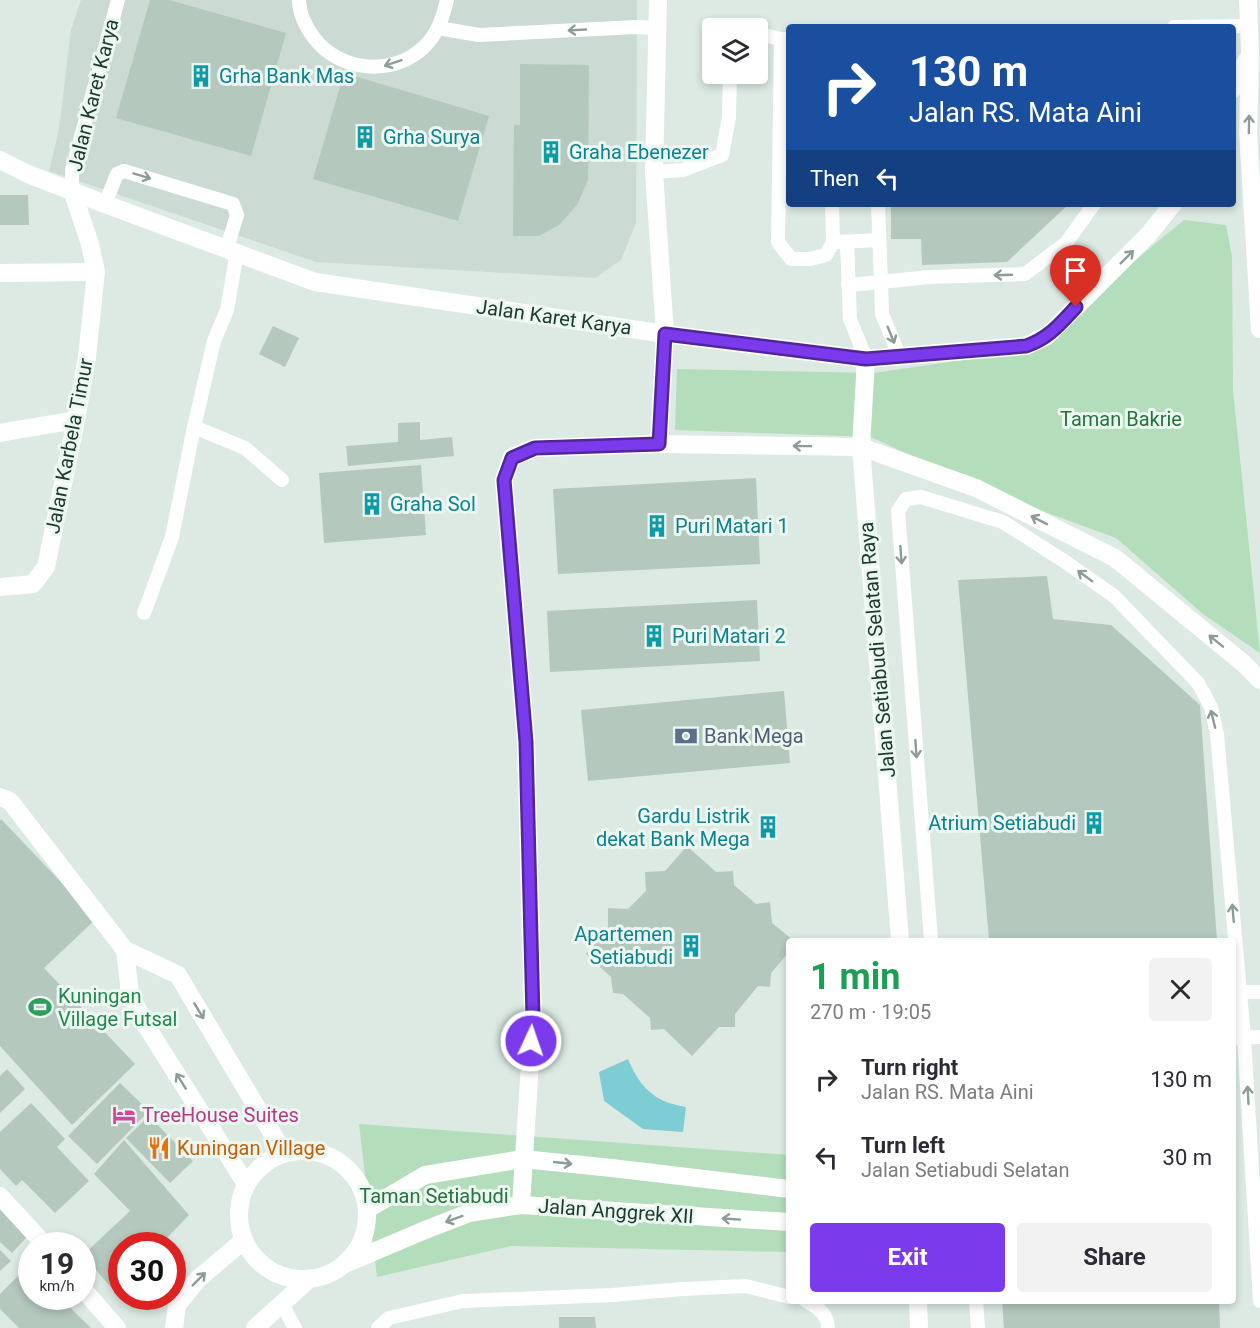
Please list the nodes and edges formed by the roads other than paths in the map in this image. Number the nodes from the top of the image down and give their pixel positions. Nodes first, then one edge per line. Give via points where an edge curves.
1 (118, 0) edge
2 (299, 0) edge
3 (447, 0) edge
4 (658, 0) edge
5 (1248, 0) edge
6 (1236, 26) edge
7 (1249, 26) junction
8 (438, 28) junction
9 (657, 28) junction
10 (768, 36) edge
11 (785, 39) edge
12 (1250, 53) junction
13 (1236, 83) edge
14 (730, 84) edge
15 (0, 160) edge
16 (654, 172) junction
17 (72, 190) junction
18 (105, 204) junction
19 (833, 207) edge
20 (878, 207) edge
21 (1092, 207) edge
22 (1171, 207) edge
23 (879, 240) junction
24 (840, 242) junction
25 (232, 250) junction
26 (96, 272) junction
27 (0, 273) edge
28 (881, 282) junction
29 (848, 285) junction
30 (1260, 329) edge
31 (665, 334) junction
32 (900, 357) junction
33 (866, 359) junction
34 (76, 420) junction
35 (194, 427) junction
36 (0, 433) edge
37 (659, 444) junction
38 (861, 447) junction
39 (282, 480) dead end
40 (0, 587) edge
41 (144, 613) dead end
42 (1260, 680) edge
43 (0, 797) edge
44 (900, 938) edge
45 (931, 938) edge
46 (1232, 938) edge
47 (125, 950) junction
48 (1236, 992) edge
49 (1260, 992) edge
50 (1260, 1037) edge
51 (1239, 1038) edge
52 (284, 1153) junction
53 (523, 1159) junction
54 (246, 1184) junction
55 (786, 1189) edge
56 (0, 1196) edge
57 (521, 1204) junction
58 (368, 1209) junction
59 (786, 1222) edge
60 (33, 1232) edge
61 (243, 1241) junction
62 (345, 1264) junction
63 (308, 1280) junction
64 (786, 1296) edge
65 (1260, 1301) edge
66 (96, 1304) edge
67 (282, 1304) junction
68 (812, 1304) edge
69 (918, 1304) edge
70 (976, 1304) edge
71 (259, 1327) edge
72 (117, 1328) edge
73 (174, 1328) edge
74 (295, 1328) edge
75 (378, 1328) edge
76 (828, 1328) edge
77 (919, 1328) edge
78 (978, 1328) edge

1 - 17 lane, Jalan Karet Karya via 72,170
8 -> 2 lane via 425,46 406,59 384,67 361,67 339,60 321,47 307,29
3 - 8 lane
4 - 9 street
5 - 7 street
6 - 7 lane
7 - 12 street
9 -> 8 lane via 479,35
9 - 16 street
10 - 11 lane
11 - 24 lane via 778,242 791,259 810,259 826,255
12 - 13 street
30 -> 12 street via 1248,133
14 - 16 lane via 722,155 683,170
15 - 17 street, Jalan Karet Karya
16 - 31 street
17 - 18 street, Jalan Karet Karya
17 - 26 street, Jalan Karbela Timur
18 - 25 street, Jalan Karet Karya
18 -> 25 lane via 117,174 124,171 233,204 237,214
19 - 24 lane
20 - 23 lane
21 -> 28 lane via 1066,243 1025,274
32 -> 22 street, Jalan Karet Karya via 1037,342 1149,234
23 - 24 lane
23 - 28 lane
24 - 29 lane
25 - 31 street, Jalan Karet Karya via 315,282
25 - 35 lane via 227,310 214,341
26 - 27 street
26 - 34 street, Jalan Karbela Timur
28 - 29 lane
28 -> 32 lane via 882,314
29 - 33 lane via 850,319
31 - 33 street, Jalan Karet Karya
31 - 37 street
32 - 33 street, Jalan Karet Karya
33 - 38 street, Jalan Setiabudi Selatan Raya
34 - 36 street
34 - 40 street, Jalan Karbela Timur via 46,567 33,584
35 - 39 lane via 246,448
35 - 41 lane via 172,537
38 -> 37 street
37 - 53 street via 535,448 512,458 504,480 526,742 533,1017
42 -> 38 street via 1115,558 976,488
38 - 44 street, Jalan Setiabudi Selatan Raya
43 - 47 street via 10,801
46 -> 45 lane via 1217,734 1211,707 1198,683 1114,596 1064,561 1003,522 921,497 906,499 898,511
47 -> 52 street via 178,975
54 -> 47 street via 145,1024 130,994
48 - 49 lane
48 - 51 lane
50 - 51 lane
65 -> 51 lane
52 - 54 street
52 - 58 street via 307,1150 329,1156 348,1168 361,1187
53 -> 55 street, Jalan Anggrek XII
53 - 57 street
53 - 58 street, Jalan Anggrek XII via 425,1175
54 - 61 street via 239,1202 238,1221
56 - 60 street
59 -> 57 street, Jalan Anggrek XII
57 -> 62 street, Jalan Anggrek XII via 469,1213
58 - 62 street via 359,1248
61 - 63 street via 258,1262 281,1276
73 -> 61 street via 177,1305 198,1279
62 - 63 street via 328,1275
63 - 67 street
64 - 75 lane via 746,1286 463,1301 390,1318
66 - 72 street
67 - 71 street
67 - 74 lane
68 - 76 lane via 819,1308
69 - 77 street
70 - 78 lane

